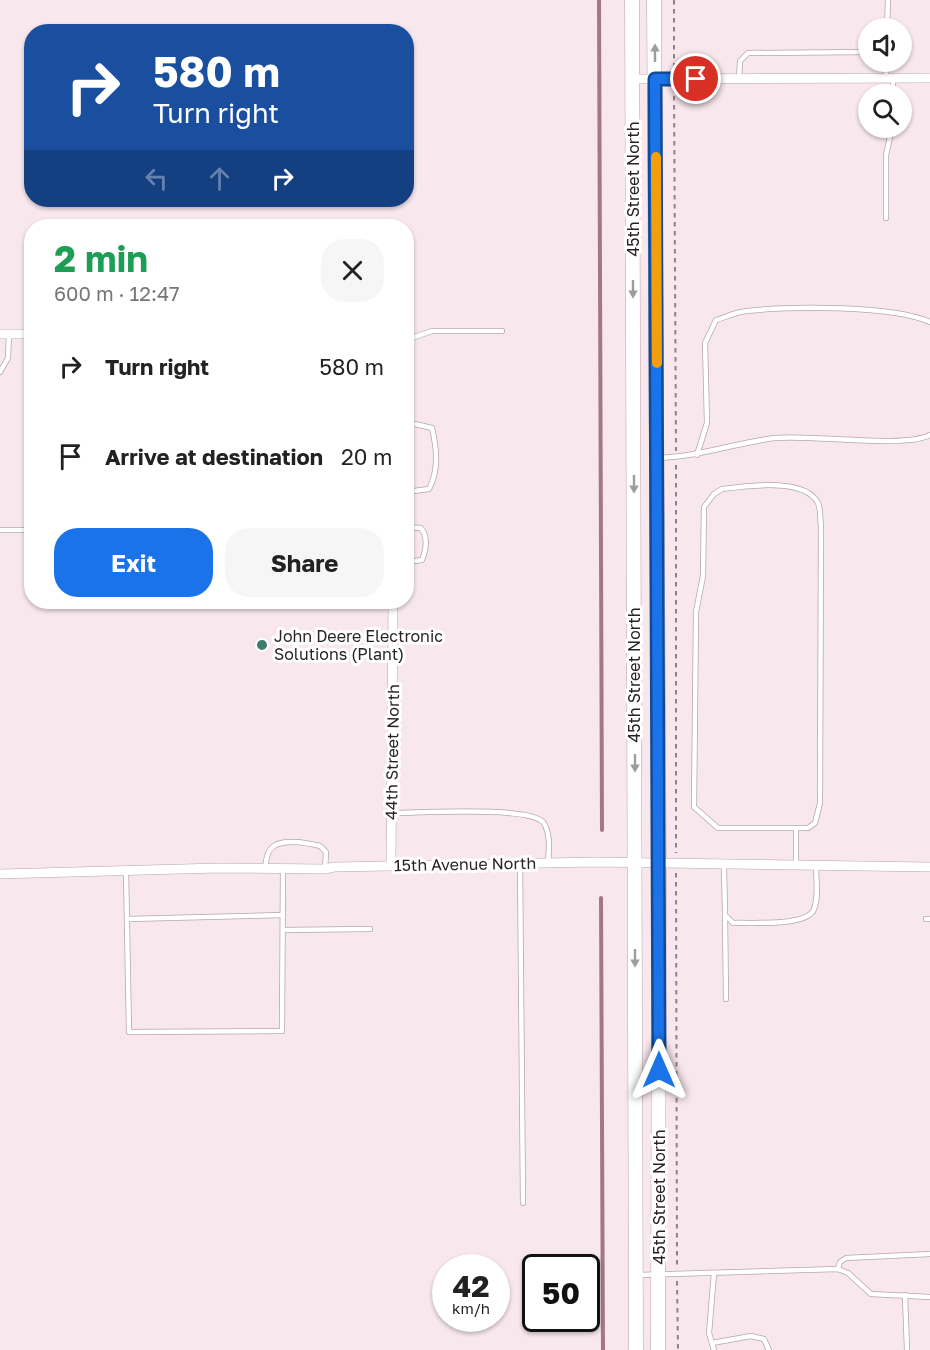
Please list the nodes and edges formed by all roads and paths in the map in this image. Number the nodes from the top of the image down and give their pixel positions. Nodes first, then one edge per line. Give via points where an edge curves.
1 (632, 0) edge
2 (654, 0) edge
3 (674, 0) edge
4 (888, 0) edge
5 (887, 18) edge
6 (858, 52) edge
7 (888, 72) edge
8 (890, 78) junction
9 (930, 78) edge
10 (633, 79) junction
11 (655, 79) junction
12 (674, 79) junction
13 (739, 79) junction
14 (891, 84) edge
15 (890, 138) edge
16 (886, 219) dead end
17 (930, 322) edge
18 (502, 331) dead end
19 (5, 334) edge
20 (24, 334) edge
21 (414, 337) edge
22 (0, 372) edge
23 (414, 424) edge
24 (930, 435) edge
25 (697, 455) junction
26 (658, 458) junction
27 (676, 458) junction
28 (414, 491) edge
29 (414, 528) edge
30 (0, 530) edge
31 (24, 530) edge
32 (414, 561) edge
33 (393, 609) edge
34 (391, 813) junction
35 (796, 828) junction
36 (520, 862) junction
37 (548, 863) junction
38 (635, 864) junction
39 (660, 864) junction
40 (676, 865) junction
41 (724, 865) junction
42 (391, 866) junction
43 (796, 866) junction
44 (816, 866) junction
45 (930, 867) edge
46 (283, 868) junction
47 (265, 869) junction
48 (325, 869) junction
49 (126, 871) junction
50 (0, 874) edge
51 (282, 915) junction
52 (725, 915) junction
53 (128, 919) junction
54 (370, 929) dead end
55 (283, 930) junction
56 (726, 999) dead end
57 (523, 1203) dead end
58 (930, 1254) edge
59 (838, 1269) junction
60 (714, 1273) junction
61 (677, 1274) junction
62 (636, 1275) junction
63 (658, 1275) junction
64 (904, 1295) junction
65 (930, 1297) edge
66 (712, 1343) junction
67 (636, 1350) edge
68 (658, 1350) edge
69 (678, 1350) edge
70 (714, 1350) edge
71 (769, 1350) edge
72 (907, 1350) edge

1 - 10 main road, 45th Street North
11 -> 2 main road, 45th Street North
3 - 12 path
4 - 5 lane
6 - 13 lane via 748,53 740,61
7 - 8 lane
8 - 9 street
8 - 13 street
8 - 14 lane
10 - 11 street
10 -> 38 main road, 45th Street North
11 - 12 street
11 - 26 main road, 45th Street North
12 - 13 street
12 - 27 path
15 - 16 lane
17 - 25 lane via 913,315 844,309 745,311 716,320 705,343 707,423
18 - 21 lane via 432,331
19 - 20 street
19 - 22 lane via 8,358
23 - 28 lane via 432,428 436,477 429,489
24 - 25 lane via 902,440 775,438
25 - 27 lane
26 - 27 lane
26 - 39 main road, 45th Street North
27 - 40 path
29 - 32 lane via 421,528 425,534 425,553 422,560
30 - 31 lane
33 - 34 street, 44th Street North
34 - 37 lane via 534,815 547,832
34 - 42 street, 44th Street North
35 - 35 lane via 718,828 694,807 696,612 703,576 704,507 723,489 789,486 807,492 818,503 820,803 815,823 808,828
35 - 43 lane
36 - 37 street, 15th Avenue North
36 - 42 street, 15th Avenue North
36 - 57 lane
37 - 38 street, 15th Avenue North
38 - 39 street, 15th Avenue North
38 -> 62 main road, 45th Street North
39 - 40 street, 15th Avenue North
39 - 63 main road, 45th Street North
40 - 41 street, 15th Avenue North
40 - 61 path
41 - 43 street, 15th Avenue North
41 - 52 lane
42 - 48 street, 15th Avenue North
43 - 44 street, 15th Avenue North
44 - 45 street, 15th Avenue North
44 - 52 lane via 816,907 809,917 798,921 733,922
46 - 47 street, 15th Avenue North
46 - 48 street, 15th Avenue North
46 - 51 lane
47 - 48 lane via 272,847 288,843 320,846 326,852
47 - 49 street, 15th Avenue North
49 - 50 street, 15th Avenue North
49 - 53 lane
51 - 53 lane
51 - 55 lane
52 - 56 lane
53 - 55 lane via 129,1032 282,1031
54 - 55 lane
58 - 59 lane via 846,1258
59 - 60 lane
59 - 64 lane via 871,1294
60 - 61 lane
60 - 66 lane via 709,1333
61 - 63 lane
61 - 69 path
62 - 63 lane
62 - 67 main road, 45th Street North
63 - 68 main road, 45th Street North
64 - 65 lane
64 - 72 lane
66 - 70 lane
66 - 71 lane via 751,1336 764,1339

